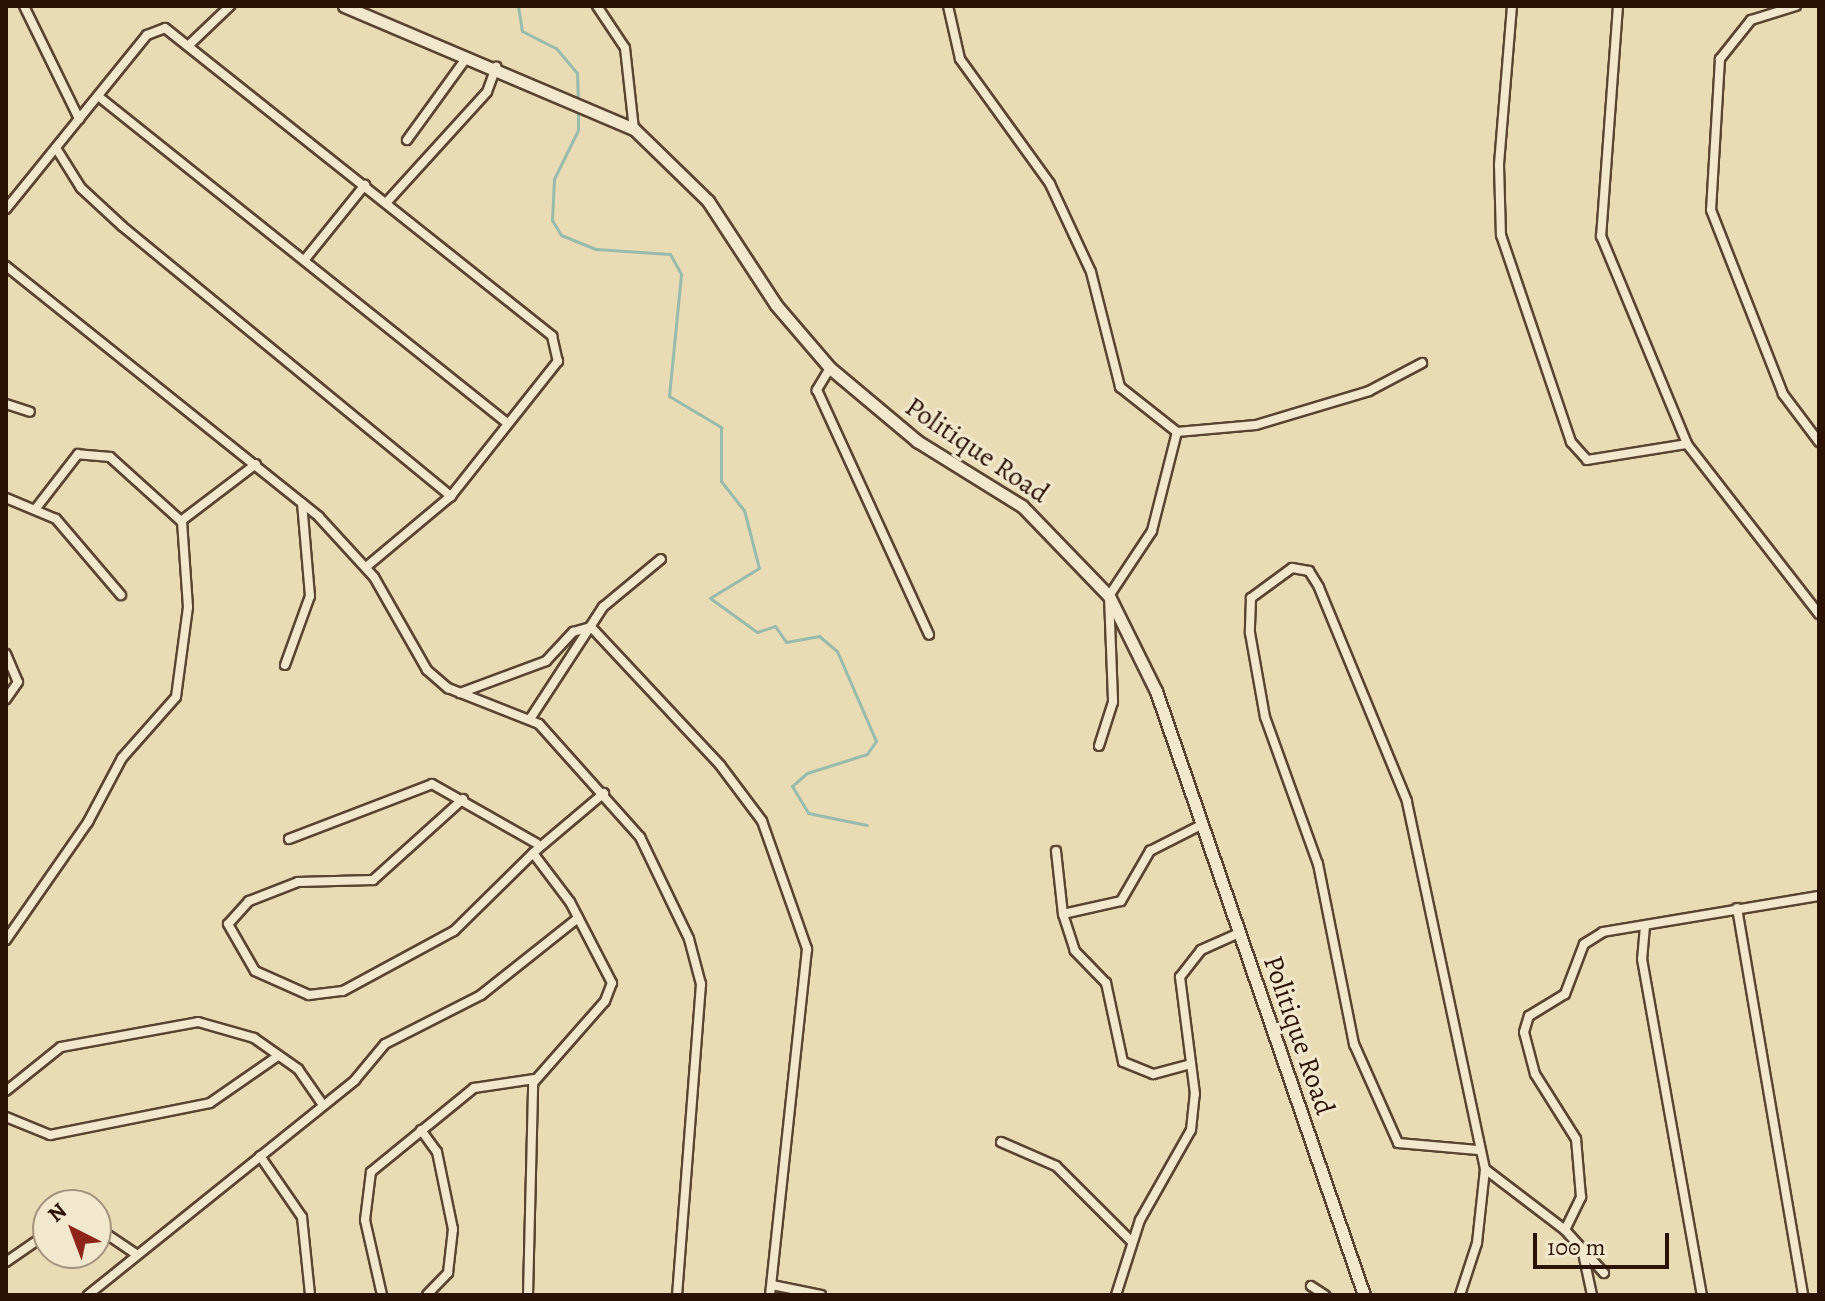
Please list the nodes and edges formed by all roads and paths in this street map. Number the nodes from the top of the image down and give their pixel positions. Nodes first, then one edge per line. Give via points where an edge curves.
1 (24, 6) edge
2 (230, 6) edge
3 (344, 6) edge
4 (597, 6) edge
5 (948, 6) edge
6 (1512, 6) edge
7 (1618, 6) edge
8 (1796, 6) edge
9 (189, 45) junction
10 (467, 57) junction
11 (496, 67) junction
12 (98, 96) junction
13 (79, 119) junction
14 (634, 129) junction
15 (407, 140) dead end
16 (56, 148) junction
17 (365, 185) junction
18 (386, 203) junction
19 (6, 209) edge
20 (306, 258) junction
21 (6, 266) edge
22 (1422, 363) dead end
23 (830, 368) junction
24 (6, 404) edge
25 (30, 412) dead end
26 (507, 423) junction
27 (1177, 432) junction
28 (1819, 442) edge
29 (1687, 444) junction
30 (256, 464) junction
31 (451, 496) junction
32 (6, 498) edge
33 (302, 503) junction
34 (37, 507) junction
35 (181, 521) junction
36 (661, 559) dead end
37 (366, 567) junction
38 (121, 595) dead end
39 (1109, 596) junction
40 (1819, 614) edge
41 (591, 627) junction
42 (929, 635) dead end
43 (6, 654) edge
44 (285, 665) dead end
45 (460, 693) junction
46 (6, 699) edge
47 (530, 719) junction
48 (1099, 746) dead end
49 (604, 793) junction
50 (463, 799) junction
51 (1203, 824) junction
52 (289, 839) dead end
53 (536, 843) junction
54 (1056, 851) dead end
55 (533, 853) junction
56 (1819, 896) edge
57 (1737, 908) junction
58 (1063, 914) junction
59 (578, 918) junction
60 (1645, 926) junction
61 (1239, 933) junction
62 (6, 940) edge
63 (278, 1056) junction
64 (1191, 1064) junction
65 (534, 1079) junction
66 (6, 1091) edge
67 (323, 1105) junction
68 (6, 1117) edge
69 (421, 1130) junction
70 (1001, 1142) dead end
71 (1478, 1150) junction
72 (260, 1156) junction
73 (1485, 1169) junction
74 (1565, 1230) junction
75 (112, 1238) edge
76 (1131, 1241) junction
77 (32, 1244) edge
78 (1582, 1250) junction
79 (136, 1254) junction
80 (6, 1262) edge
81 (1604, 1273) dead end
82 (1311, 1286) dead end
83 (771, 1290) edge
84 (88, 1295) edge
85 (310, 1295) edge
86 (382, 1295) edge
87 (427, 1295) edge
88 (528, 1295) edge
89 (677, 1295) edge
90 (821, 1295) edge
91 (1116, 1295) edge
92 (1325, 1295) edge
93 (1364, 1295) edge
94 (1460, 1295) edge
95 (1592, 1295) edge
96 (1702, 1295) edge
97 (1803, 1295) edge

1 - 13 street
2 - 9 street
3 - 10 street, Politique Road
4 - 14 street via 625,48
5 - 27 street via 960,59 1050,184 1091,272 1120,387
6 - 29 street via 1499,165 1501,235 1571,442 1587,460
7 - 29 street via 1598,224
8 - 28 street via 1751,20 1727,46 1712,110 1716,227 1783,394
9 - 12 street via 156,28
9 - 17 street
10 - 11 street, Politique Road
10 - 15 street
11 - 14 street, Politique Road via 601,109
11 - 18 street via 487,92
12 - 13 street
12 - 20 street
13 - 16 street
14 - 23 street, Politique Road via 708,201 776,305
16 - 19 street
16 - 31 street via 81,188 113,218
17 - 18 street
17 - 20 street
18 - 26 street via 559,343 558,361
20 - 26 street
21 - 30 street
22 - 27 street via 1369,391 1256,425
23 - 39 street, Politique Road via 917,441 1022,506
23 - 42 street via 817,390
24 - 25 street
26 - 31 street
27 - 39 street via 1152,531
29 - 40 street
30 - 33 street
30 - 35 street
31 - 37 street
32 - 34 street
33 - 37 street
33 - 44 street via 310,596
34 - 35 street via 68,463 92,452 119,464
34 - 38 street via 94,555
35 - 62 street via 189,588 176,697 122,758
36 - 41 street via 612,598
37 - 45 street via 427,670
39 - 48 street via 1113,702
39 - 51 street, Politique Road via 1135,639
41 - 45 street via 573,632 546,661
41 - 47 street
41 - 83 street via 744,793 806,933
43 - 46 street via 18,682
45 - 47 street
47 - 49 street
49 - 53 street
49 - 89 street via 648,850 701,984
50 - 52 street via 432,784
50 - 53 street
50 - 55 street via 373,880 298,882 249,901 228,924 255,971 309,995 343,991 454,931
51 - 58 street via 1150,851 1121,901
51 - 61 street, Politique Road
53 - 55 street
54 - 58 street
55 - 59 street
56 - 57 street
57 - 60 street
57 - 97 street
58 - 64 street via 1075,951 1106,983 1123,1062 1153,1074
59 - 65 street via 612,988
59 - 67 street via 481,995 385,1044
60 - 74 street via 1589,939 1565,994 1524,1022 1535,1074 1576,1139 1581,1197
60 - 96 street via 1642,959
61 - 64 street via 1201,950 1180,977
61 - 93 street, Politique Road
63 - 66 street via 245,1035 188,1022 61,1047
63 - 67 street via 306,1078
63 - 68 street via 210,1103 50,1135
64 - 76 street via 1191,1130
65 - 69 street via 474,1088
65 - 88 street
67 - 72 street
69 - 86 street via 366,1180 368,1245
69 - 87 street via 437,1152 453,1229 448,1273
70 - 76 street via 1056,1166
71 - 71 street via 1398,770 1314,578 1292,568 1251,598 1250,633 1265,717 1318,864 1354,1044 1398,1143
71 - 73 street
72 - 79 street
72 - 85 street via 302,1217
73 - 74 street
73 - 94 street via 1477,1243
74 - 78 street
75 - 79 street
76 - 91 street
77 - 80 street
78 - 81 street
78 - 95 street
79 - 84 street
82 - 92 street
83 - 90 street

